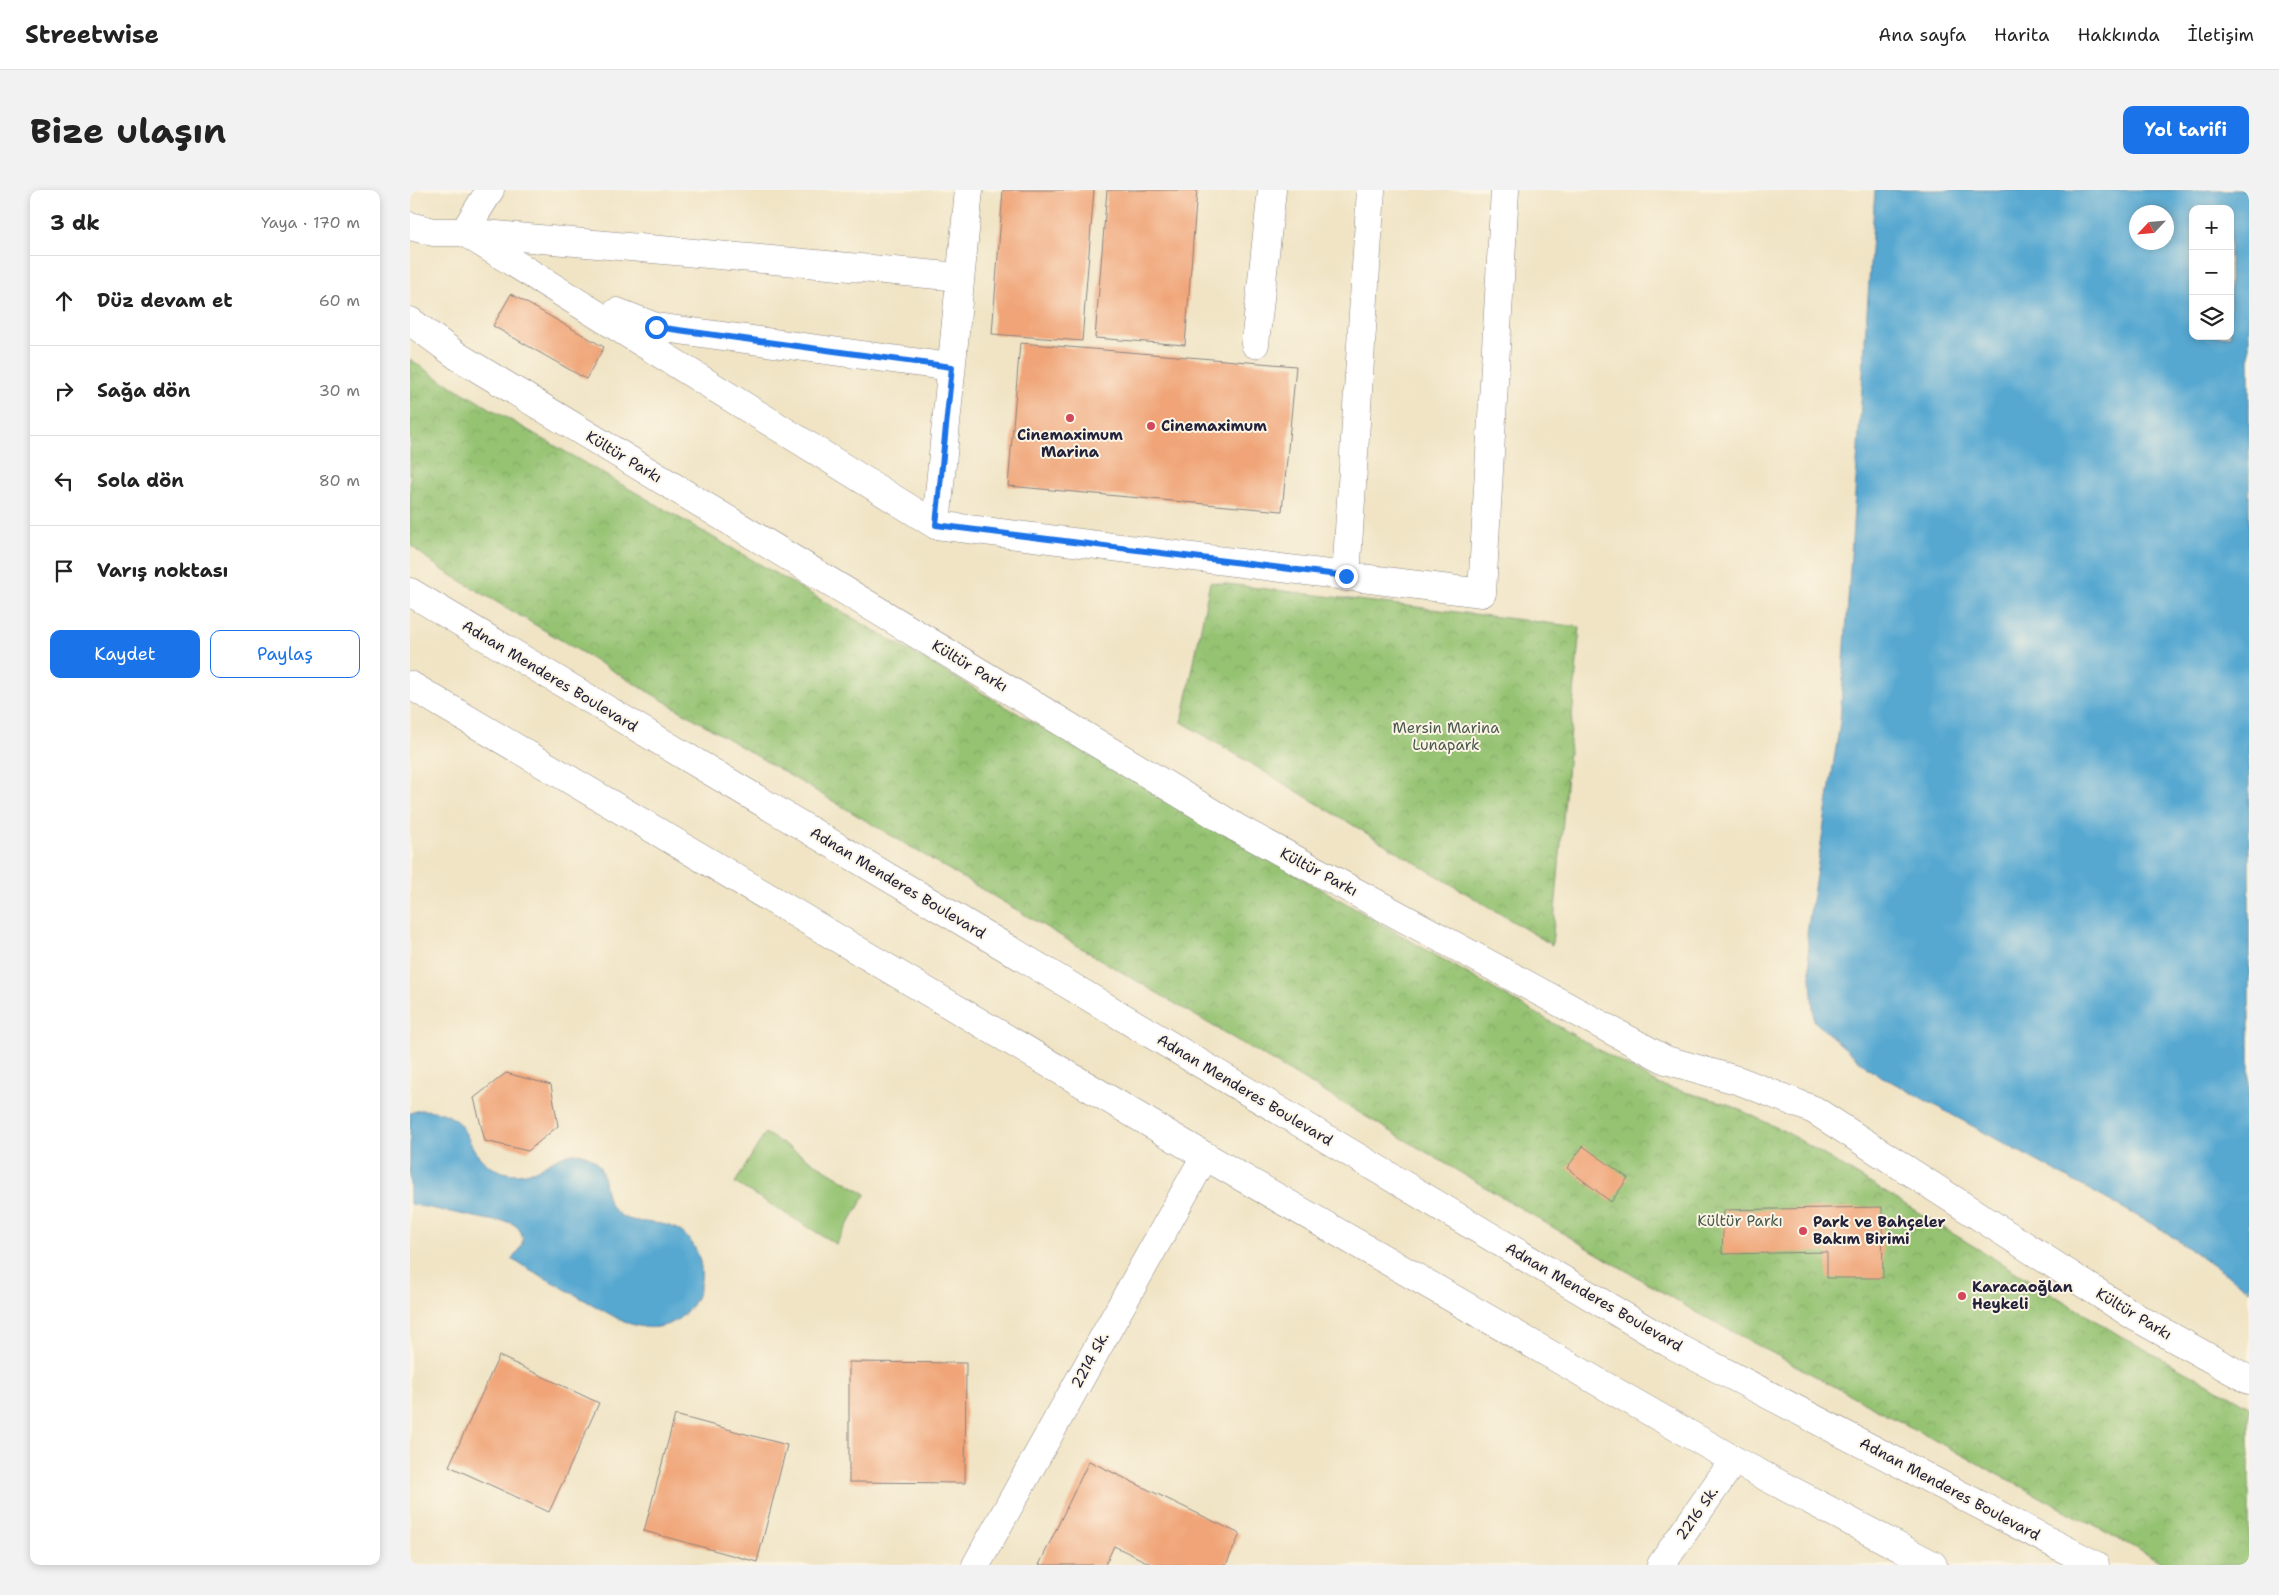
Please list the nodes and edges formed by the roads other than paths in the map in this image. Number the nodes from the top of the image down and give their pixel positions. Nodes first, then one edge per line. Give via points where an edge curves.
1 (490, 190) edge
2 (969, 190) edge
3 (1272, 190) edge
4 (1371, 190) edge
5 (1505, 190) edge
6 (410, 226) edge
7 (464, 232) junction
8 (960, 277) junction
9 (557, 289) junction
10 (410, 321) edge
11 (1255, 344) dead end
12 (952, 367) junction
13 (936, 525) junction
14 (1346, 576) junction
15 (410, 592) edge
16 (410, 684) edge
17 (1204, 1156) junction
18 (2249, 1380) edge
19 (1734, 1460) junction
20 (976, 1565) edge
21 (1661, 1565) edge
22 (1933, 1565) edge
23 (2095, 1565) edge

1 - 7 main road
2 - 8 main road
3 - 11 main road
4 - 14 main road
5 - 14 main road via 1482,593
6 - 7 main road via 433,232
7 - 8 main road
7 - 9 main road
8 - 12 main road
9 - 12 main road via 656,327
9 - 13 main road
10 - 18 main road, Kültür Parkı via 458,357 1237,828 1666,1060 1740,1081 1814,1110 2134,1316
12 - 13 main road
13 - 14 main road
15 - 23 main road, Adnan Menderes Boulevard via 1669,1343
16 - 17 main road
17 - 19 main road
17 - 20 main road, 2214 Sk.
19 - 21 main road, 2216 Sk.
19 - 22 main road

